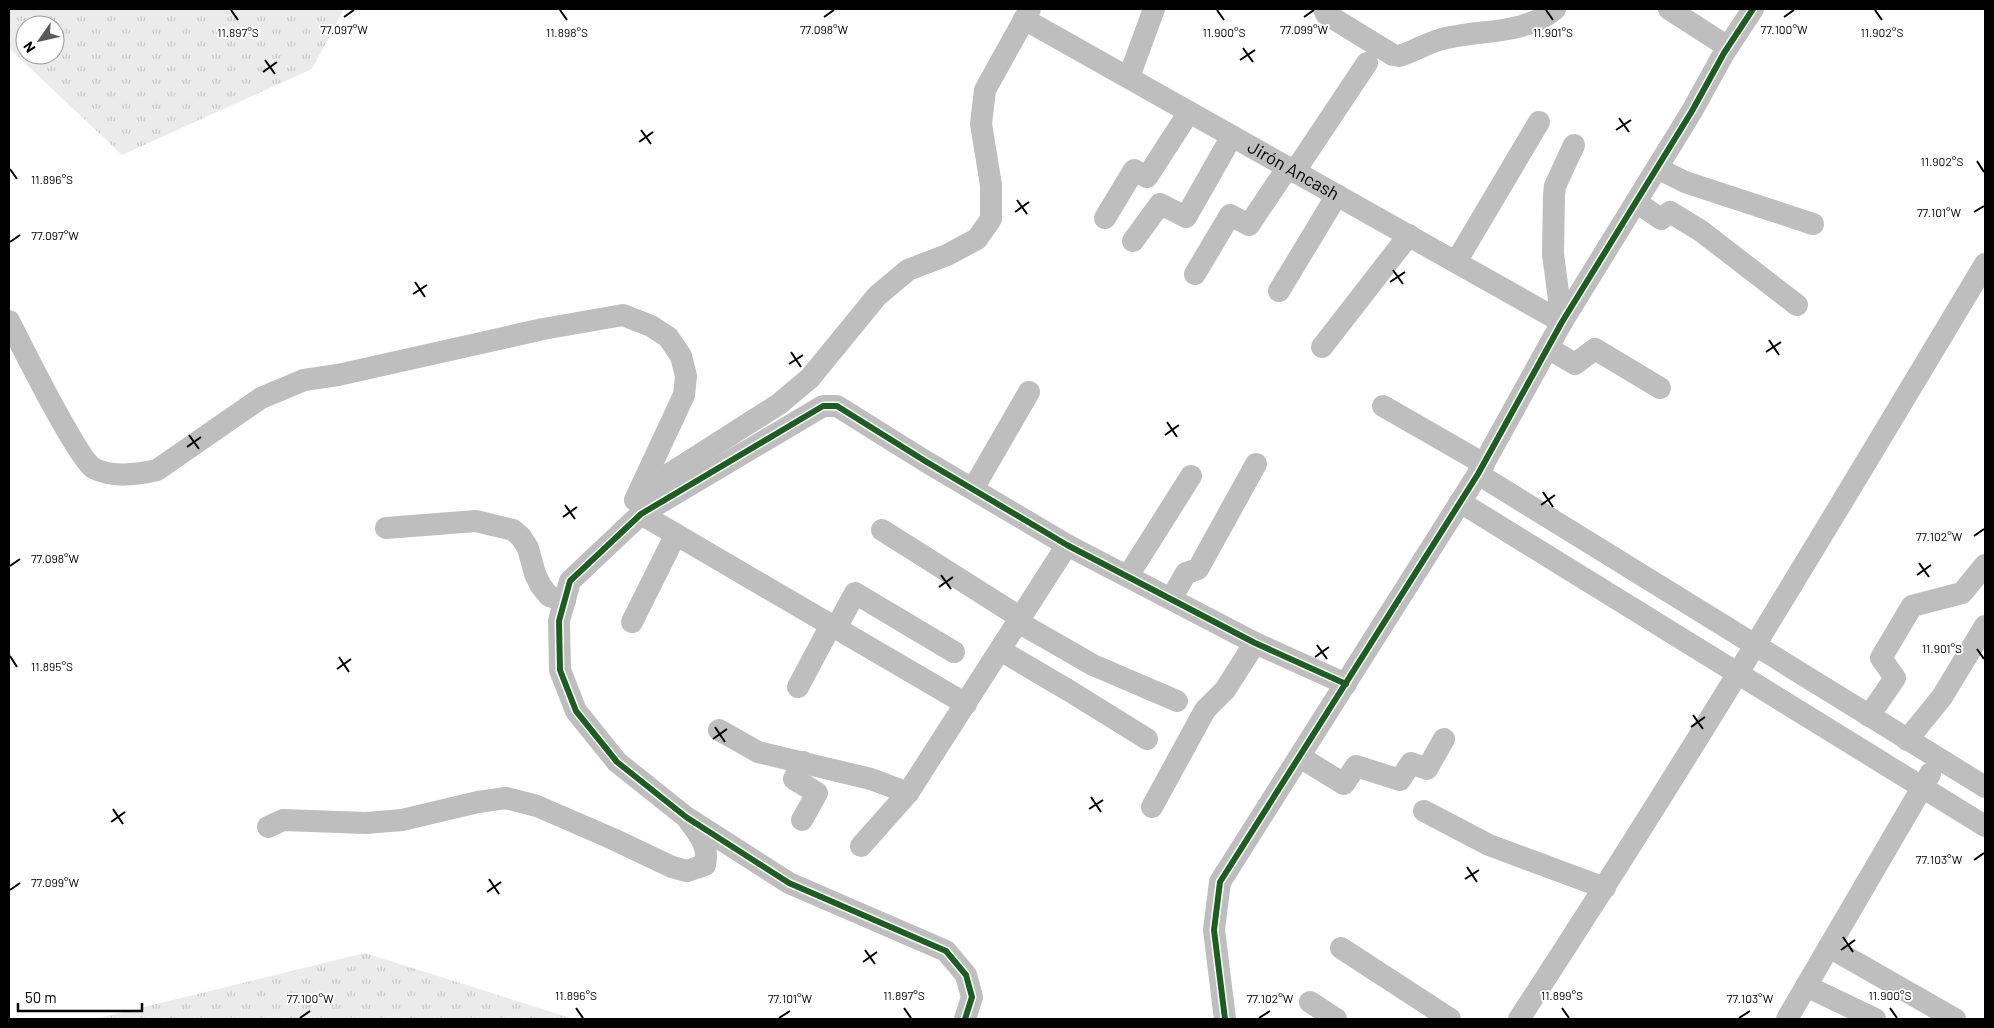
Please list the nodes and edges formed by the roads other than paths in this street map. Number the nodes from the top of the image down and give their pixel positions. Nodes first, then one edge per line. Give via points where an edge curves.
1 (1154, 9) edge
2 (1324, 9) edge
3 (1555, 9) edge
4 (1669, 9) edge
5 (1753, 9) edge
6 (1027, 14) edge
7 (1728, 47) junction
8 (1367, 64) dead end
9 (1129, 77) junction
10 (1189, 112) junction
11 (1539, 122) dead end
12 (1232, 136) junction
13 (1574, 145) dead end
14 (1657, 168) junction
15 (1292, 169) junction
16 (1338, 195) junction
17 (1636, 202) junction
18 (1105, 218) dead end
19 (1813, 224) dead end
20 (1409, 235) junction
21 (1133, 241) dead end
22 (1456, 262) junction
23 (1985, 264) edge
24 (1195, 274) dead end
25 (1279, 291) dead end
26 (1797, 305) dead end
27 (9, 321) edge
28 (1562, 322) junction
29 (1322, 348) dead end
30 (1548, 348) junction
31 (1660, 388) dead end
32 (1029, 392) dead end
33 (1383, 406) dead end
34 (1256, 464) dead end
35 (1481, 469) junction
36 (1191, 476) dead end
37 (973, 489) junction
38 (1460, 502) junction
39 (638, 507) junction
40 (386, 528) dead end
41 (882, 530) dead end
42 (676, 534) junction
43 (1067, 544) junction
44 (1985, 565) edge
45 (1128, 576) junction
46 (1171, 599) junction
47 (565, 601) junction
48 (1019, 620) junction
49 (632, 622) dead end
50 (834, 626) junction
51 (1985, 626) edge
52 (1255, 643) junction
53 (1755, 646) junction
54 (1000, 650) junction
55 (954, 652) dead end
56 (1738, 674) junction
57 (1346, 684) junction
58 (798, 687) dead end
59 (1178, 701) dead end
60 (966, 704) junction
61 (1869, 716) junction
62 (719, 730) dead end
63 (1147, 739) dead end
64 (1444, 739) dead end
65 (1907, 740) junction
66 (1300, 757) junction
67 (1939, 760) junction
68 (802, 762) junction
69 (1923, 787) junction
70 (1985, 787) edge
71 (908, 793) junction
72 (1152, 807) dead end
73 (1424, 811) dead end
74 (686, 816) junction
75 (802, 820) dead end
76 (1985, 826) edge
77 (268, 827) dead end
78 (861, 846) dead end
79 (1605, 888) junction
80 (1829, 947) junction
81 (1341, 948) dead end
82 (1806, 986) junction
83 (1310, 1002) dead end
84 (965, 1019) edge
85 (1225, 1019) edge
86 (1336, 1019) edge
87 (1450, 1019) edge
88 (1519, 1019) edge
89 (1787, 1019) edge
90 (1875, 1019) edge
91 (1955, 1019) edge

1 - 9 street
2 - 3 street via 1326,14 1399,56 1440,40 1524,25
4 - 7 street
5 - 7 street
6 - 9 street, Jirón Ancash
6 - 39 street via 985,90 981,124 991,185 991,219 977,239 908,270 877,296 810,378 779,404 652,485
7 - 14 street
8 - 15 street
9 - 10 street, Jirón Ancash
10 - 12 street, Jirón Ancash
10 - 18 street via 1147,177 1134,170
11 - 22 street
12 - 15 street, Jirón Ancash
12 - 21 street via 1186,217 1160,204
13 - 28 street via 1554,195 1553,254
14 - 17 street
14 - 19 street via 1685,182
15 - 16 street, Jirón Ancash
15 - 24 street via 1249,225 1230,215
16 - 20 street, Jirón Ancash
16 - 25 street
17 - 26 street via 1661,219 1670,212 1701,231
17 - 28 street
20 - 22 street, Jirón Ancash
20 - 29 street
22 - 28 street, Jirón Ancash
23 - 53 street
27 - 39 street via 71,438 91,467 116,475 157,470 261,398 304,380 623,315 668,337 681,356 686,376 684,395
28 - 30 street
30 - 31 street via 1575,364 1595,349
30 - 35 street
32 - 37 street
33 - 35 street
34 - 46 street via 1198,569 1186,573
35 - 38 street
35 - 53 street
36 - 45 street
37 - 39 street via 837,406 823,406
37 - 43 street
38 - 56 street
38 - 57 street
39 - 42 street
39 - 47 street via 607,546 570,581
40 - 47 street via 476,521 513,530 528,548 541,586 549,596
41 - 48 street
42 - 49 street
42 - 50 street
43 - 45 street
43 - 48 street
44 - 61 street via 1962,592 1912,606 1881,658 1895,678
45 - 46 street
46 - 52 street
47 - 74 street via 559,621 560,670 576,712 617,762
48 - 54 street
48 - 59 street via 1093,665
50 - 55 street via 855,593
50 - 58 street
50 - 60 street
51 - 65 street via 1942,697
52 - 57 street
52 - 72 street via 1225,690 1205,710
53 - 56 street
53 - 61 street
54 - 60 street
54 - 63 street
56 - 69 street
56 - 79 street
57 - 66 street
60 - 71 street
61 - 65 street
62 - 68 street via 758,752
64 - 66 street via 1427,769 1411,764 1400,780 1356,766 1344,784
65 - 67 street
66 - 85 street via 1220,882 1214,930
67 - 69 street
67 - 70 street
68 - 71 street via 871,779
68 - 75 street via 794,778 817,793
69 - 76 street
69 - 80 street
71 - 78 street
73 - 79 street via 1489,845
74 - 77 street via 704,842 707,854 705,864 687,872 538,806 506,798 402,820 366,823 283,820
74 - 84 street via 789,884 946,951 966,975 972,997
79 - 88 street
80 - 82 street
80 - 91 street
81 - 87 street
82 - 89 street
82 - 90 street
83 - 86 street

